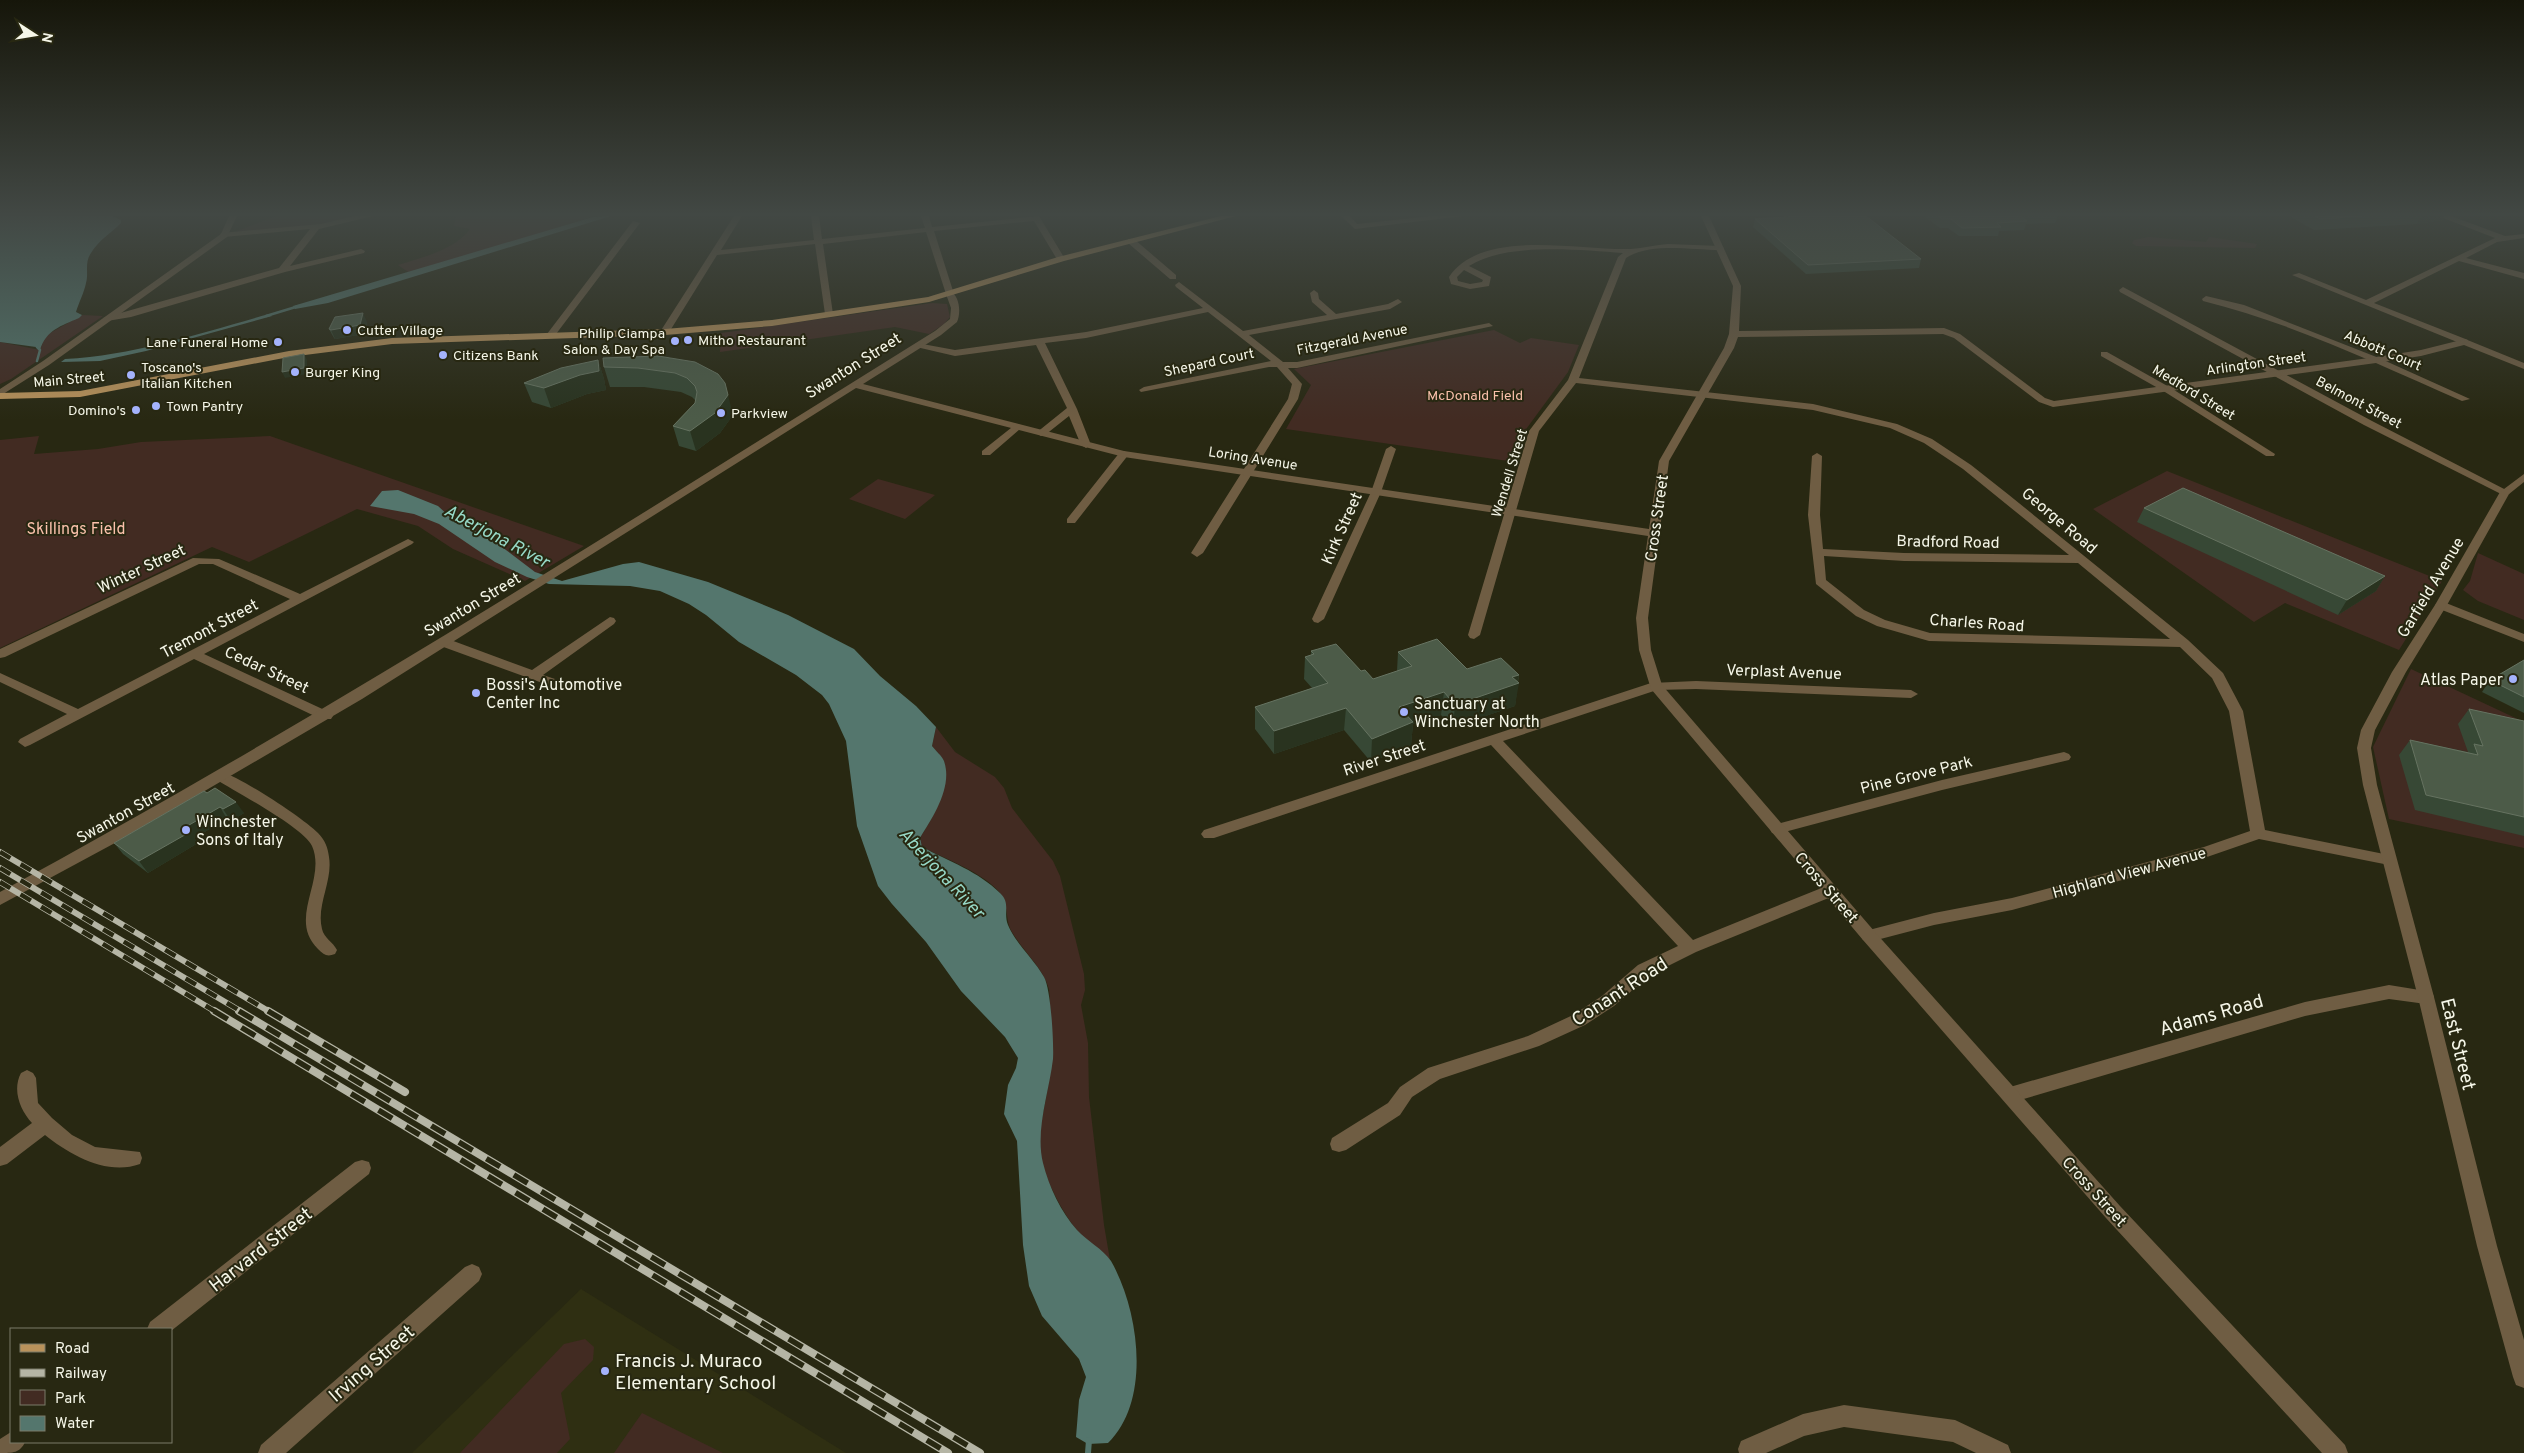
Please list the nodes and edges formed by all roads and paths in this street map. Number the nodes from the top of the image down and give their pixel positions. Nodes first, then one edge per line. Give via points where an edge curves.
1 (156, 284) edge
2 (235, 284) edge
3 (590, 284) edge
4 (696, 284) edge
5 (825, 284) edge
6 (947, 284) edge
7 (983, 284) edge
8 (1179, 284) edge
9 (1611, 284) edge
10 (1735, 284) edge
11 (2318, 284) edge
12 (2405, 284) edge
13 (2123, 290) dead end
14 (1314, 293) dead end
15 (950, 294) junction
16 (2206, 299) dead end
17 (1398, 302) dead end
18 (2366, 303) junction
19 (1210, 310) junction
20 (829, 314) junction
21 (1333, 316) junction
22 (107, 318) junction
23 (1489, 326) dead end
24 (665, 332) junction
25 (1241, 334) junction
26 (1734, 334) junction
27 (550, 336) junction
28 (1039, 341) junction
29 (2464, 342) junction
30 (917, 346) junction
31 (2104, 354) dead end
32 (2376, 360) junction
33 (1279, 364) junction
34 (2524, 366) edge
35 (2275, 374) junction
36 (1573, 380) junction
37 (855, 385) junction
38 (1144, 390) dead end
39 (2168, 390) junction
40 (0, 395) edge
41 (1701, 395) junction
42 (2465, 400) dead end
43 (1072, 409) junction
44 (1016, 427) junction
45 (1042, 433) junction
46 (1086, 445) junction
47 (1391, 450) dead end
48 (986, 453) dead end
49 (1124, 454) junction
50 (2270, 454) dead end
51 (1817, 456) dead end
52 (1248, 472) junction
53 (2524, 477) edge
54 (1376, 492) junction
55 (2505, 492) junction
56 (1512, 512) junction
57 (1071, 521) dead end
58 (1653, 533) junction
59 (408, 542) dead end
60 (1817, 552) junction
61 (1197, 553) dead end
62 (2079, 559) junction
63 (538, 584) joint
64 (299, 598) junction
65 (2441, 605) junction
66 (1318, 619) dead end
67 (610, 621) dead end
68 (1474, 635) dead end
69 (2524, 638) edge
70 (443, 642) junction
71 (2183, 643) junction
72 (0, 654) edge
73 (193, 654) junction
74 (534, 675) junction
75 (0, 677) edge
76 (559, 685) dead end
77 (1656, 686) junction
78 (1911, 694) dead end
79 (77, 714) junction
80 (326, 716) junction
81 (2372, 722) joint
82 (1494, 740) junction
83 (25, 742) dead end
84 (2064, 757) dead end
85 (222, 777) junction
86 (1777, 829) junction
87 (1209, 834) dead end
88 (2258, 834) junction
89 (2389, 860) junction
90 (1830, 891) junction
91 (0, 900) edge
92 (1869, 936) junction
93 (1690, 948) junction
94 (329, 950) dead end
95 (2426, 997) junction
96 (27, 1078) dead end
97 (2010, 1095) junction
98 (45, 1124) junction
99 (1338, 1144) dead end
100 (0, 1158) edge
101 (133, 1158) dead end
102 (362, 1168) dead end
103 (472, 1274) dead end
104 (158, 1328) edge
105 (2524, 1377) edge
106 (13, 1443) edge
107 (1750, 1449) dead end
108 (0, 1453) edge
109 (269, 1453) edge
110 (2000, 1453) edge
111 (2337, 1453) edge

1 - 22 street
2 - 22 street via 128,315
3 - 27 street
4 - 24 street
5 - 20 street
6 - 15 street
7 - 15 main road, Main Street
8 - 19 street
9 - 36 street, Wendell Street
10 - 26 street, Cross Street
11 - 18 street
12 - 18 street
13 - 35 street, Belmont Street
14 - 21 street via 1315,300
15 - 20 main road, Main Street
15 - 30 street, Swanton Street via 955,308 954,320
16 - 32 street, Abbott Court via 2241,307
17 - 21 street
18 - 29 street
19 - 25 street
19 - 28 street
20 - 24 main road, Main Street
21 - 25 street
22 - 40 street
23 - 33 street, Fitzgerald Avenue via 1297,365
24 - 27 main road, Main Street
25 - 33 street
26 - 39 street, Arlington Street via 1934,330 1950,333 2050,403
26 - 41 street, Cross Street
27 - 40 main road, Main Street via 425,339 343,346 80,394
28 - 30 street via 955,353
28 - 43 street
29 - 32 street, Arlington Street
29 - 34 street
30 - 37 street, Swanton Street
31 - 39 street, Medford Street
32 - 35 street, Arlington Street
32 - 42 street, Abbott Court
33 - 38 street, Shepard Court
33 - 52 street via 1297,384 1294,399
35 - 39 street, Arlington Street
35 - 55 street, Belmont Street
36 - 41 street
36 - 56 street, Wendell Street via 1534,431
37 - 44 street, Loring Avenue
37 - 63 street, Swanton Street
39 - 50 street, Medford Street
41 - 58 street, Cross Street via 1664,461
41 - 62 street, George Road via 1813,407 1861,417 1928,441 1967,467
43 - 45 street
43 - 46 street
44 - 45 street, Loring Avenue
44 - 48 street
45 - 46 street, Loring Avenue
46 - 49 street, Loring Avenue
47 - 54 street, Kirk Street
49 - 52 street, Loring Avenue
49 - 57 street
51 - 60 street, Charles Road via 1814,515
52 - 54 street, Loring Avenue
52 - 61 street
53 - 55 street, Garfield Avenue
54 - 56 street, Loring Avenue
54 - 66 street, Kirk Street
55 - 65 street, Garfield Avenue
56 - 58 street, Loring Avenue
56 - 68 street, Wendell Street
58 - 77 street, Cross Street via 1642,618 1645,650
59 - 64 street, Tremont Street
60 - 62 street, Bradford Road via 1904,557
60 - 71 street, Charles Road via 1820,581 1840,599 1881,623 1928,637
62 - 71 street, George Road
63 - 70 street, Swanton Street
64 - 72 street, Winter Street via 215,561 197,560
64 - 73 street, Tremont Street
65 - 69 street
65 - 81 street, Garfield Avenue
67 - 74 street
70 - 74 street
70 - 80 street, Swanton Street
71 - 88 street, George Road via 2218,676 2236,711
73 - 79 street, Tremont Street
73 - 80 street, Cedar Street
74 - 76 street
75 - 79 street
77 - 78 street, Verplast Avenue
77 - 82 street, River Street
77 - 86 street, Cross Street
79 - 83 street, Tremont Street
80 - 85 street, Swanton Street
81 - 89 street, East Street via 2364,738 2364,748
82 - 87 street, River Street
82 - 93 street
84 - 86 street, Pine Grove Park via 1942,785
85 - 91 street, Swanton Street
85 - 94 street via 279,814 296,821 319,845 322,872 312,922 316,936
86 - 90 street, Cross Street
88 - 89 street
88 - 92 street, Highland View Avenue via 2207,852 2021,901
89 - 95 street, East Street
90 - 92 street, Cross Street
90 - 93 street, Conant Road
92 - 97 street, Cross Street
93 - 99 street, Conant Road via 1644,970 1608,1001 1579,1020 1533,1041 1434,1073 1406,1092 1394,1109
95 - 97 street, Adams Road via 2389,992 2305,1009
95 - 105 street, East Street via 2487,1246
96 - 98 street via 30,1109
97 - 111 street, Cross Street via 2113,1212
98 - 100 street
98 - 101 street via 87,1154 114,1159
102 - 104 street, Harvard Street
103 - 109 street, Irving Street
106 - 108 street
107 - 110 street via 1803,1425 1844,1416 1955,1431

